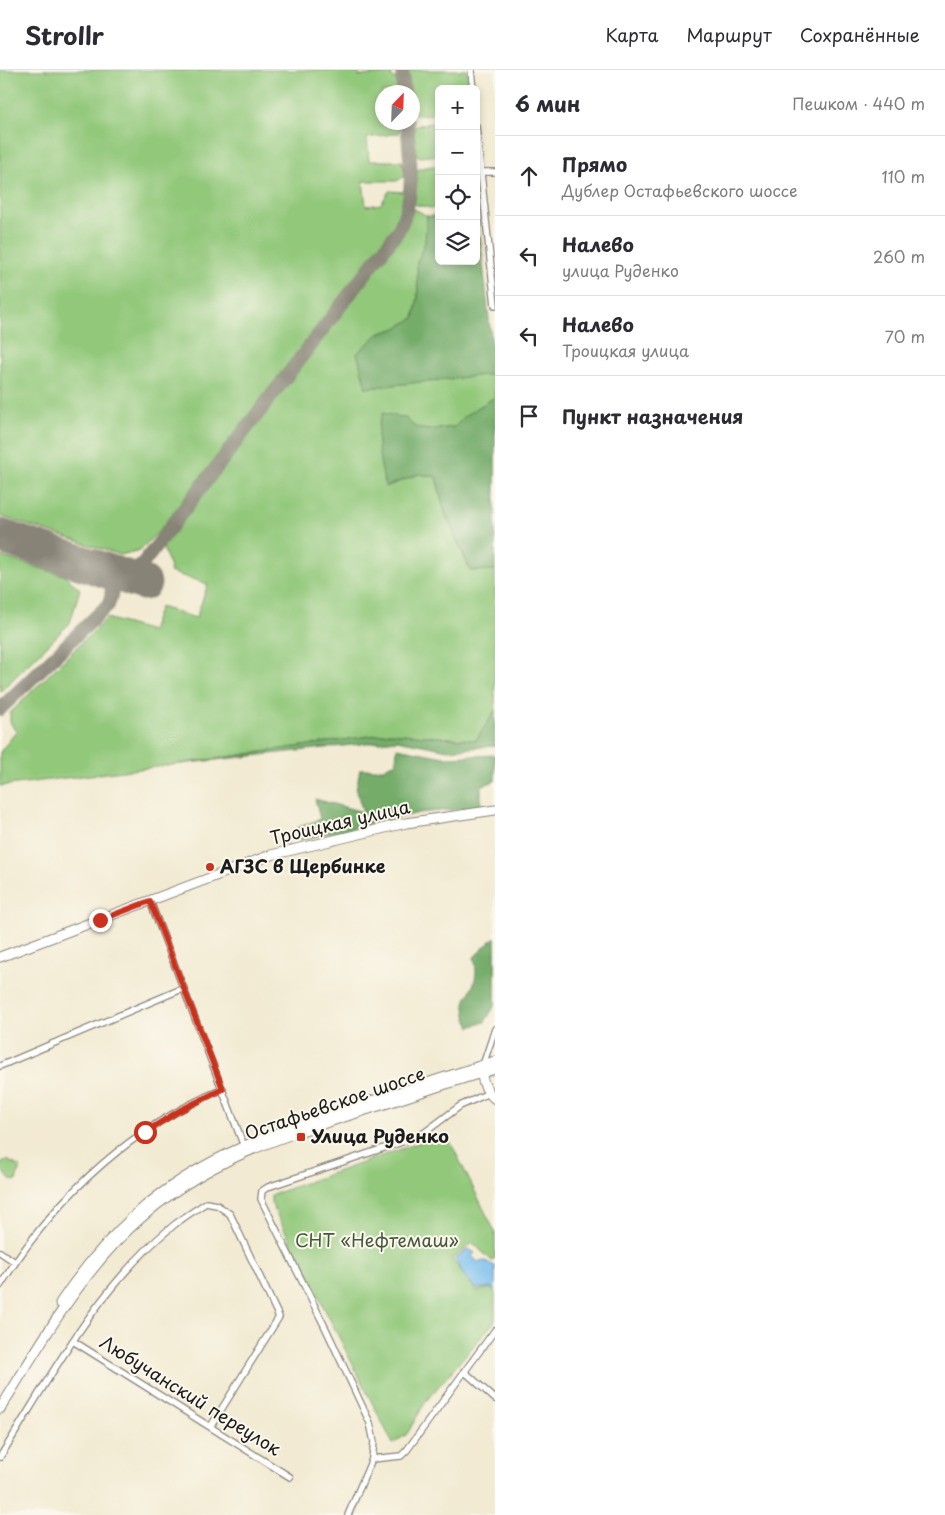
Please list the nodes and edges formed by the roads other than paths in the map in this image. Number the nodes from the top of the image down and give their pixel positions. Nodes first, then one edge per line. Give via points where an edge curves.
1 (471, 70) edge
2 (473, 85) edge
3 (476, 130) edge
4 (481, 172) junction
5 (495, 172) edge
6 (495, 305) edge
7 (495, 810) edge
8 (150, 901) junction
9 (0, 958) edge
10 (184, 988) junction
11 (495, 1029) edge
12 (489, 1045) junction
13 (495, 1057) edge
14 (495, 1061) edge
15 (0, 1066) edge
16 (482, 1069) junction
17 (495, 1069) edge
18 (223, 1089) junction
19 (492, 1096) edge
20 (244, 1148) junction
21 (0, 1252) edge
22 (15, 1262) junction
23 (0, 1286) edge
24 (495, 1330) edge
25 (73, 1341) junction
26 (464, 1371) junction
27 (0, 1398) edge
28 (495, 1399) edge
29 (0, 1409) edge
30 (211, 1426) junction
31 (0, 1457) edge
32 (372, 1459) junction
33 (290, 1477) dead end
34 (348, 1515) edge

1 - 2 street
3 - 4 street
4 - 5 street
4 - 6 street
7 - 8 main road, Троицкая улица via 406,823 278,853
8 - 9 main road, Троицкая улица
8 - 10 street
10 - 15 street
10 - 18 street
11 - 12 street
12 - 13 street via 490,1053
12 - 16 street
14 - 16 main road, Остафьевское шоссе
16 - 17 main road, Остафьевское шоссе
16 - 19 main road
16 - 20 main road, Остафьевское шоссе via 292,1126
18 - 20 street
18 - 22 street via 161,1122 106,1160 54,1210
19 - 32 street via 460,1106 411,1139 268,1187 261,1195 367,1416 374,1442
20 - 27 main road, Остафьевское шоссе via 190,1174 137,1213 113,1236 73,1284
20 - 29 main road, Остафьевское шоссе via 166,1198 118,1240 62,1311
21 - 22 street
22 - 23 street
24 - 26 street
25 - 30 street, Любучанский переулок
25 - 30 street via 107,1293 174,1225 206,1203 217,1205 230,1214 279,1317
25 - 31 street
26 - 28 street
26 - 32 street via 401,1456
30 - 33 street, Любучанский переулок
32 - 34 street

